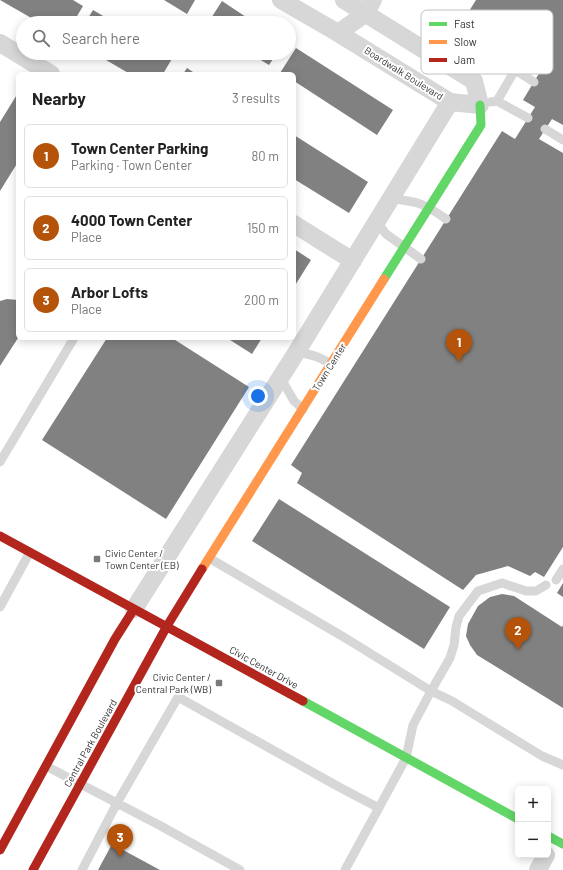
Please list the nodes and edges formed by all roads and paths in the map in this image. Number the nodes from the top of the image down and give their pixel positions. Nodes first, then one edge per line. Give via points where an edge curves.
1 (281, 0) edge
2 (342, 0) edge
3 (369, 7) edge
4 (338, 33) junction
5 (0, 43) edge
6 (421, 44) edge
7 (16, 53) edge
8 (28, 60) edge
9 (48, 72) edge
10 (464, 74) edge
11 (513, 74) edge
12 (521, 74) edge
13 (534, 82) dead end
14 (497, 101) junction
15 (450, 102) junction
16 (480, 105) junction
17 (528, 118) dead end
18 (545, 129) dead end
19 (563, 140) edge
20 (391, 199) junction
21 (430, 208) junction
22 (446, 219) dead end
23 (377, 222) junction
24 (296, 225) edge
25 (404, 248) junction
26 (421, 259) dead end
27 (352, 261) junction
28 (73, 340) edge
29 (296, 353) junction
30 (331, 364) junction
31 (280, 377) junction
32 (303, 409) junction
33 (3, 446) edge
34 (0, 462) edge
35 (0, 536) edge
36 (30, 552) junction
37 (209, 558) junction
38 (563, 569) edge
39 (556, 580) dead end
40 (546, 585) dead end
41 (0, 608) edge
42 (134, 608) junction
43 (168, 626) junction
44 (431, 691) junction
45 (406, 758) junction
46 (563, 765) edge
47 (46, 766) junction
48 (80, 784) junction
49 (117, 803) junction
50 (379, 808) junction
51 (515, 817) edge
52 (0, 850) edge
53 (544, 858) edge
54 (33, 870) edge
55 (82, 870) edge
56 (240, 870) edge
57 (345, 870) edge
58 (538, 870) edge

1 - 4 street, Boardwalk Boulevard
2 - 3 street
2 - 4 street
3 - 4 street
3 - 6 street
4 - 15 street, Boardwalk Boulevard
5 - 7 street
8 - 9 street
10 - 16 street via 474,81
11 - 14 lane
12 - 13 lane
14 - 16 lane
14 - 17 lane
15 - 16 street, Boardwalk Boulevard
15 - 20 street
16 - 21 street, Town Center via 481,125
18 - 19 lane
20 - 21 lane via 412,200
20 - 23 street
21 - 22 lane
21 - 25 street, Town Center
23 - 25 lane via 386,234
23 - 27 street
24 - 27 street
25 - 26 lane
25 - 30 street, Town Center
27 - 29 street
28 - 33 lane
29 - 30 lane via 318,356
29 - 31 street
30 - 32 street, Town Center
31 - 32 lane via 294,401
31 - 42 street
32 - 37 street, Town Center
33 - 34 lane
35 - 36 street, Civic Center Drive
36 - 41 lane
36 - 42 street, Civic Center Drive
37 - 43 street, Town Center
37 - 44 lane
38 - 39 lane
40 - 44 lane via 536,591 526,591 502,583 478,590 459,616 450,658
42 - 43 street, Civic Center Drive
42 - 47 street
43 - 45 street, Civic Center Drive
43 - 48 street, Central Park Boulevard
44 - 45 lane via 413,725
44 - 46 lane via 542,756
45 - 50 lane
45 - 51 street, Civic Center Drive
47 - 48 lane
47 - 52 street
48 - 49 lane
48 - 54 street, Central Park Boulevard
49 - 50 lane via 178,697
49 - 55 lane
49 - 56 lane
50 - 57 lane
53 - 58 street

